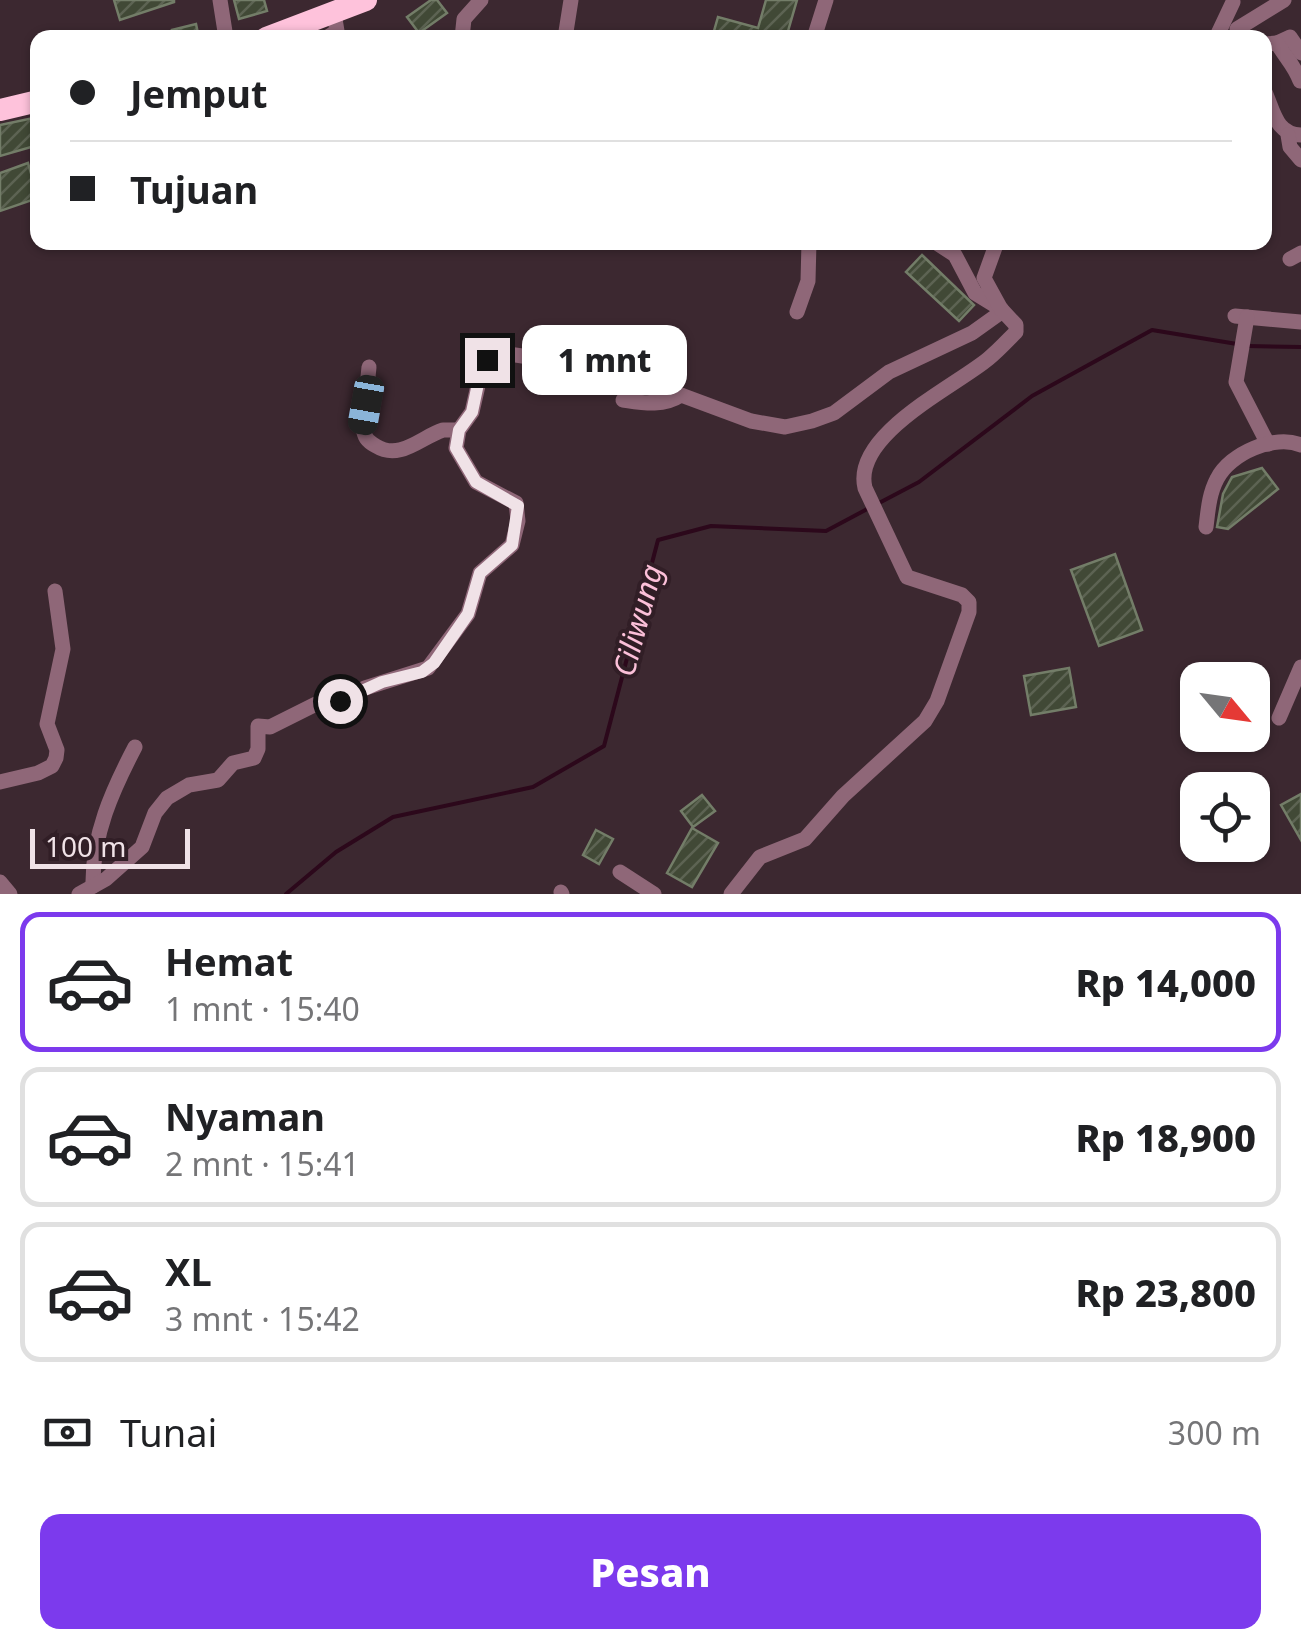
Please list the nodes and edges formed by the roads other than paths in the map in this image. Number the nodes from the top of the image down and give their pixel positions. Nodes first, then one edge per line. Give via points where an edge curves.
1 (220, 0) edge
2 (366, 0) edge
3 (481, 0) edge
4 (570, 0) edge
5 (826, 0) edge
6 (1284, 0) edge
7 (1233, 1) edge
8 (334, 13) junction
9 (225, 30) edge
10 (288, 30) edge
11 (337, 30) edge
12 (463, 30) edge
13 (566, 30) edge
14 (817, 30) edge
15 (1220, 30) edge
16 (1243, 30) edge
17 (1246, 30) edge
18 (1283, 38) edge
19 (1301, 53) edge
20 (1300, 81) edge
21 (30, 103) edge
22 (1272, 109) edge
23 (0, 110) edge
24 (1294, 135) edge
25 (1301, 160) edge
26 (810, 250) edge
27 (947, 250) edge
28 (993, 250) edge
29 (1000, 309) junction
30 (797, 312) dead end
31 (1301, 322) edge
32 (369, 368) dead end
33 (681, 395) junction
34 (623, 400) dead end
35 (459, 430) junction
36 (1268, 444) junction
37 (1301, 445) edge
38 (1206, 527) dead end
39 (55, 591) dead end
40 (1301, 667) edge
41 (1279, 718) dead end
42 (135, 747) dead end
43 (0, 782) edge
44 (620, 872) dead end
45 (0, 882) edge
46 (86, 890) edge
47 (10, 894) edge
48 (654, 894) edge
49 (731, 894) edge

1 - 9 street
2 - 8 highway
3 - 12 street
4 - 13 street
5 - 14 street
6 - 17 street
7 - 15 street
7 - 16 street
8 - 10 highway
8 - 11 street
18 - 19 street
18 - 20 street
21 - 23 highway
22 - 24 street via 1279,126
24 - 25 street via 1290,147
26 - 30 street
27 - 29 street via 975,293
28 - 29 street via 984,278
29 - 33 street via 972,333 889,372 812,422 763,424
29 - 49 street via 1016,325 1014,333 900,422 876,446 864,474 908,577 962,595 970,604 933,710 806,839 760,856
31 - 36 street via 1242,322 1238,388
32 - 35 street via 363,427 378,448 408,448 443,430
33 - 34 street via 657,403
33 - 35 street via 502,354 483,365 472,412
35 - 46 street via 456,448 467,471 489,492 514,502 518,521 510,549 480,573 468,614 434,663 258,726 254,758 167,798 144,844
36 - 37 street
36 - 38 street via 1223,470
39 - 43 street via 63,648 47,724 56,758 38,773
40 - 41 street
42 - 46 street via 107,804
44 - 48 street
45 - 47 street

